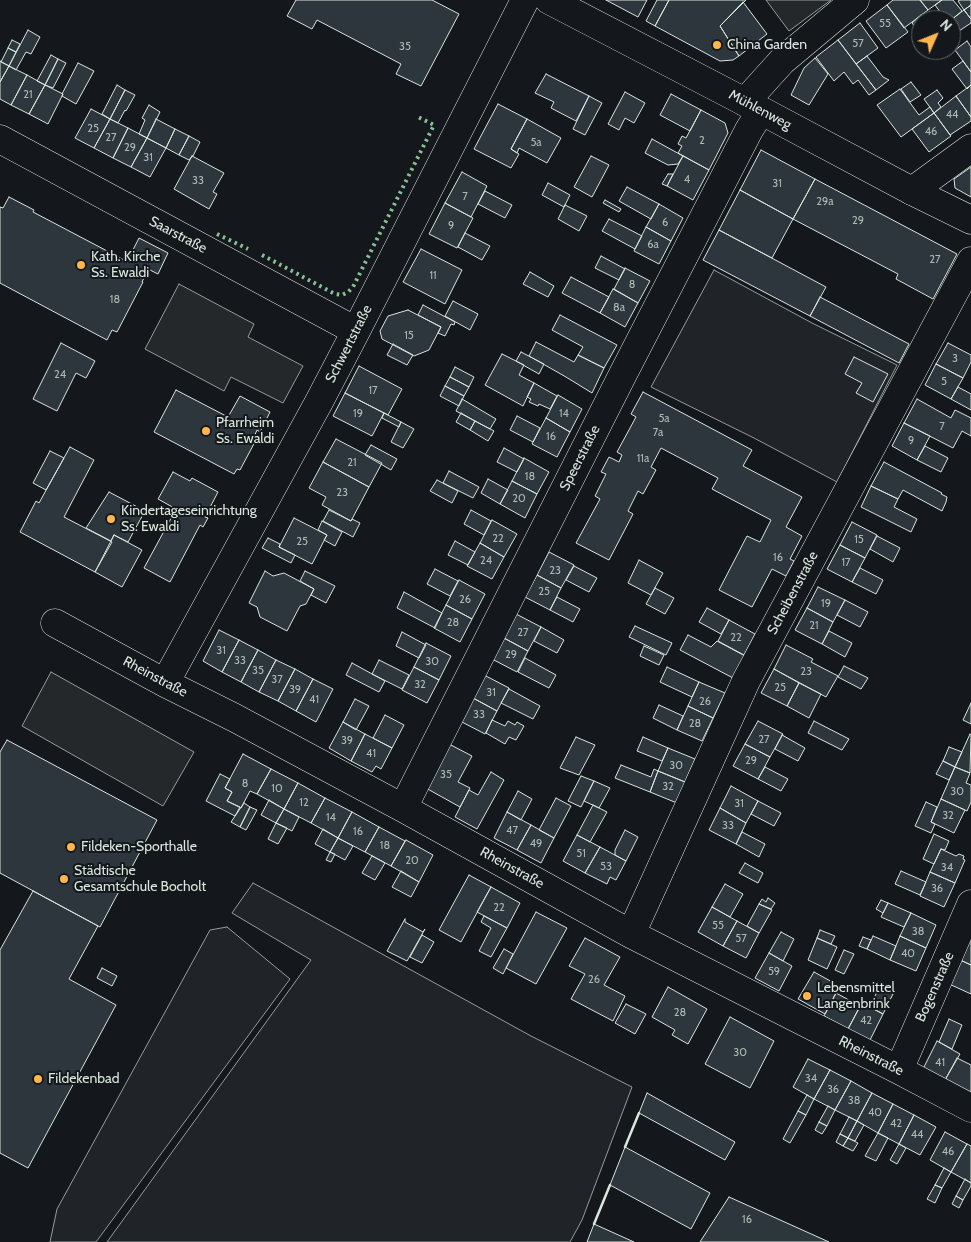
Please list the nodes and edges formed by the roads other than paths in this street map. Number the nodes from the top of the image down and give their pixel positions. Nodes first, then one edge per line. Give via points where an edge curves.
1 (525, 0) edge
2 (549, 0) edge
3 (855, 0) edge
4 (753, 106) junction
5 (0, 139) edge
6 (971, 148) edge
7 (912, 191) junction
8 (971, 220) edge
9 (971, 262) edge
10 (356, 331) junction
11 (55, 623) dead end
12 (165, 683) junction
13 (403, 808) junction
14 (971, 904) edge
15 (632, 934) junction
16 (899, 1070) junction
17 (971, 1108) edge

1 - 10 street, Schwertstraße
2 - 4 street, Mühlenweg
3 - 4 street, Speerstraße via 782,61
4 - 7 street, Mühlenweg
4 - 13 street, Speerstraße via 749,130
5 - 10 street, Saarstraße
6 - 7 street
7 - 8 street, Mühlenweg
9 - 15 street, Scheibenstraße via 746,681
10 - 12 street, Schwertstraße
11 - 12 street, Rheinstraße
12 - 13 street, Rheinstraße
13 - 15 street, Rheinstraße
14 - 16 street, Bogenstraße
15 - 16 street, Rheinstraße
16 - 17 street, Rheinstraße

